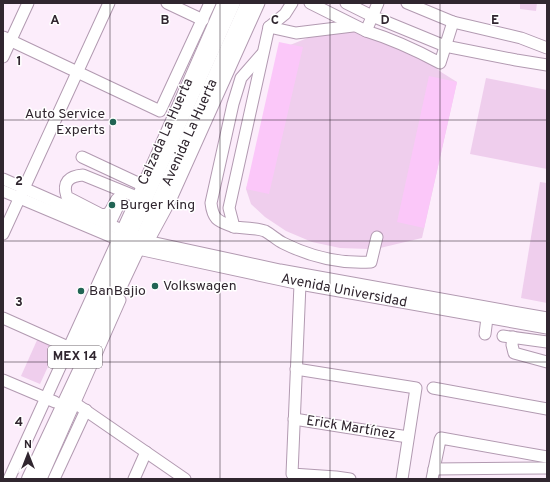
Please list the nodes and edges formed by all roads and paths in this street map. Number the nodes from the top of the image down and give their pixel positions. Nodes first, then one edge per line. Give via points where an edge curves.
1 (28, 3) edge
2 (109, 3) edge
3 (167, 3) edge
4 (210, 3) edge
5 (223, 3) edge
6 (233, 3) edge
7 (248, 3) edge
8 (259, 3) edge
9 (292, 3) edge
10 (310, 3) edge
11 (346, 3) edge
12 (378, 3) edge
13 (407, 3) edge
14 (372, 16) junction
15 (203, 20) junction
16 (453, 22) junction
17 (353, 26) junction
18 (269, 27) junction
19 (366, 31) junction
20 (7, 39) edge
21 (445, 46) junction
22 (547, 48) edge
23 (262, 54) junction
24 (3, 57) edge
25 (547, 65) edge
26 (77, 72) junction
27 (184, 101) junction
28 (82, 157) dead end
29 (3, 179) edge
30 (142, 185) junction
31 (3, 191) edge
32 (21, 194) junction
33 (137, 196) junction
34 (73, 215) junction
35 (109, 225) junction
36 (234, 227) junction
37 (3, 234) edge
38 (377, 237) dead end
39 (133, 241) junction
40 (300, 284) junction
41 (3, 318) edge
42 (487, 318) junction
43 (546, 325) edge
44 (485, 334) dead end
45 (544, 342) edge
46 (68, 347) junction
47 (547, 362) edge
48 (296, 369) junction
49 (3, 380) edge
50 (433, 388) dead end
51 (60, 400) junction
52 (547, 409) edge
53 (86, 410) junction
54 (294, 416) junction
55 (408, 437) junction
56 (146, 452) junction
57 (547, 457) edge
58 (547, 468) edge
59 (433, 474) edge
60 (9, 479) edge
61 (20, 479) edge
62 (29, 479) edge
63 (41, 479) edge
64 (54, 479) edge
65 (134, 479) edge
66 (185, 479) edge
67 (350, 479) edge
68 (402, 479) edge

1 - 20 street
2 - 26 street
3 - 15 street
4 - 15 street
5 - 27 street, Calzada La Huerta
6 - 27 main road, Avenida La Huerta / MEX 14
7 - 39 main road, Avenida La Huerta / MEX 14
8 - 39 street, Calzada La Huerta via 170,201
9 - 18 street via 285,14
10 - 17 street
11 - 14 street
12 - 14 street
13 - 16 street
14 - 19 street
14 - 21 street
15 - 26 street via 160,110
16 - 21 street
16 - 22 street via 521,38
17 - 18 street via 296,33
17 - 19 street
18 - 23 street
19 - 21 street via 410,47 440,63
20 - 24 street
20 - 26 street
21 - 25 street
23 - 36 street via 229,208
23 - 36 street via 241,78 211,203 212,213 217,221
26 - 32 street
27 - 30 street, Calzada La Huerta
27 - 39 main road, Avenida La Huerta / MEX 14
28 - 30 street
29 - 32 street
30 - 33 street, Calzada La Huerta
31 - 32 street
32 - 34 street
32 - 37 street
33 - 35 street via 83,175 70,178 66,185 67,197 100,214 108,214 120,199
33 - 39 street, Calzada La Huerta
34 - 35 street
34 - 39 street
35 - 39 street
36 - 38 street via 264,231 282,243 309,254 361,263 371,262
39 - 40 street, Avenida Universidad
39 - 43 street, Avenida Universidad
39 - 46 street, Calzada La Huerta
39 - 51 main road, Avenida La Huerta / MEX 14
40 - 42 street, Avenida Universidad
40 - 48 street
41 - 46 street
42 - 43 street, Avenida Universidad
42 - 44 street
43 - 45 street
45 - 47 street via 508,337 514,353
46 - 51 street, Calzada La Huerta
48 - 54 street
48 - 55 street via 416,388
49 - 51 street
50 - 52 street
51 - 53 street
51 - 60 street, Calzada La Huerta
51 - 61 main road, Avenida La Huerta / MEX 14
51 - 62 main road, Avenida La Huerta / MEX 14
51 - 63 street, Calzada La Huerta
53 - 56 street
53 - 64 street
54 - 55 street, Erick Martínez
54 - 67 street via 292,474
55 - 68 street
56 - 65 street
56 - 66 street
57 - 59 street via 441,438
58 - 59 street

